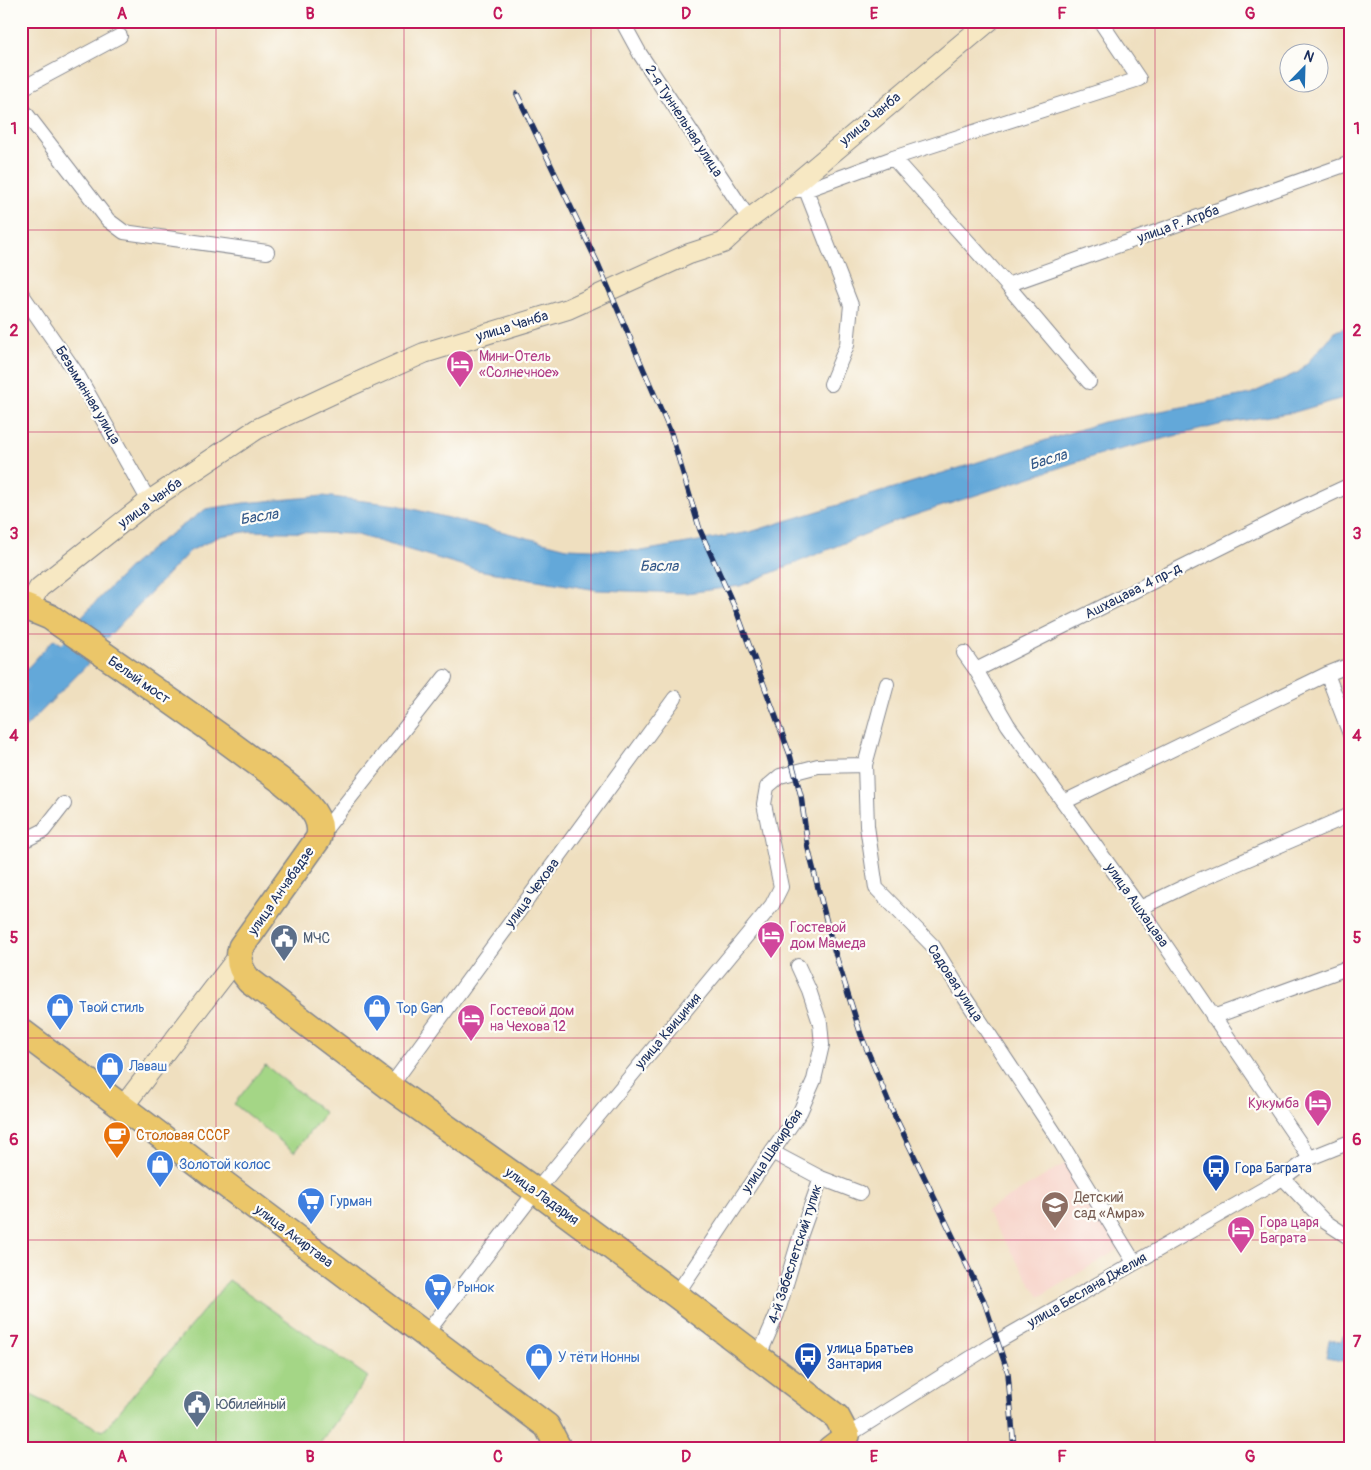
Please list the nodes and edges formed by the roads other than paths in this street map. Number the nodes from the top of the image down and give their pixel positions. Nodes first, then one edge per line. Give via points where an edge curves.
1 (622, 21) edge
2 (989, 21) edge
3 (1100, 21) edge
4 (120, 36) dead end
5 (21, 89) edge
6 (21, 107) edge
7 (893, 158) junction
8 (1350, 163) edge
9 (800, 184) junction
10 (749, 219) junction
11 (267, 252) dead end
12 (1007, 285) junction
13 (21, 293) edge
14 (1089, 382) dead end
15 (831, 384) dead end
16 (1350, 485) edge
17 (149, 501) junction
18 (33, 610) edge
19 (964, 653) dead end
20 (1350, 665) edge
21 (976, 670) junction
22 (1327, 674) junction
23 (445, 677) dead end
24 (887, 684) dead end
25 (675, 698) dead end
26 (1350, 734) edge
27 (865, 765) junction
28 (1064, 802) junction
29 (64, 804) dead end
30 (1350, 815) edge
31 (318, 839) junction
32 (21, 842) edge
33 (1140, 908) junction
34 (238, 958) junction
35 (798, 966) dead end
36 (1350, 967) edge
37 (1213, 1017) junction
38 (21, 1030) edge
39 (390, 1087) junction
40 (122, 1108) junction
41 (1350, 1142) edge
42 (772, 1152) junction
43 (1310, 1158) junction
44 (821, 1178) junction
45 (1282, 1178) junction
46 (536, 1191) junction
47 (860, 1193) dead end
48 (1350, 1238) edge
49 (1134, 1262) junction
50 (676, 1295) junction
51 (426, 1335) junction
52 (758, 1358) junction
53 (547, 1426) junction
54 (838, 1443) edge
55 (559, 1449) edge
56 (576, 1449) edge

1 - 10 street, 2-я Туннельная улица via 640,54
2 - 9 street, улица Чанба
3 - 7 street via 1139,79
4 - 5 street
6 - 11 street via 108,220 124,232
7 - 9 street
7 - 12 street
8 - 12 street, улица Р. Агрба
9 - 10 street, улица Чанба
9 - 15 street via 851,305 847,346
10 - 17 street, улица Чанба via 723,243 689,254 568,309 424,354 334,392 257,429
12 - 14 street
13 - 17 street, Безымянная улица via 77,374
16 - 21 street, Ашхацава, 4 пр-д
17 - 18 street, улица Чанба via 39,588
18 - 31 highway, Белый мост via 229,743 298,795 315,814 320,826
19 - 21 street, улица Ашхацава
20 - 22 street
21 - 28 street, улица Ашхацава via 1008,725
22 - 26 street
22 - 28 street
23 - 31 street, улица Анчабадзе
24 - 27 street, Садовая улица
25 - 39 street, улица Чехова
27 - 46 street, улица Квициния via 818,766 780,776 767,787 764,804 781,887 772,904
27 - 49 street, Садовая улица via 867,826 876,888 933,946
28 - 33 street, улица Ашхацава
29 - 32 street via 42,831
30 - 33 street
31 - 34 highway, улица Анчабадзе via 245,941
33 - 37 street, улица Ашхацава
34 - 39 highway, улица Ладария via 249,980
34 - 40 street, улица Анчабадзе
35 - 42 street, улица Шакирбая via 820,1023 822,1045 814,1080 800,1112
36 - 37 street
37 - 43 street, улица Ашхацава
38 - 40 highway, улица Акиртава
39 - 46 highway, улица Ладария
40 - 51 highway, улица Акиртава
41 - 43 street, улица Беслана Джелия
42 - 44 street
42 - 50 street, улица Шакирбая
43 - 45 street, улица Беслана Джелия
44 - 47 street
44 - 52 street, 4-й Забеслетский тупик via 777,1314
45 - 48 street via 1324,1222
45 - 49 street, улица Беслана Джелия
46 - 50 highway, улица Ладария
46 - 51 street, улица Квициния
49 - 54 street, улица Беслана Джелия via 990,1346
50 - 52 highway, улица Ладария
51 - 53 highway, улица Акиртава
52 - 54 highway, улица Ладария via 837,1417
53 - 55 highway, улица Акиртава
53 - 56 highway

